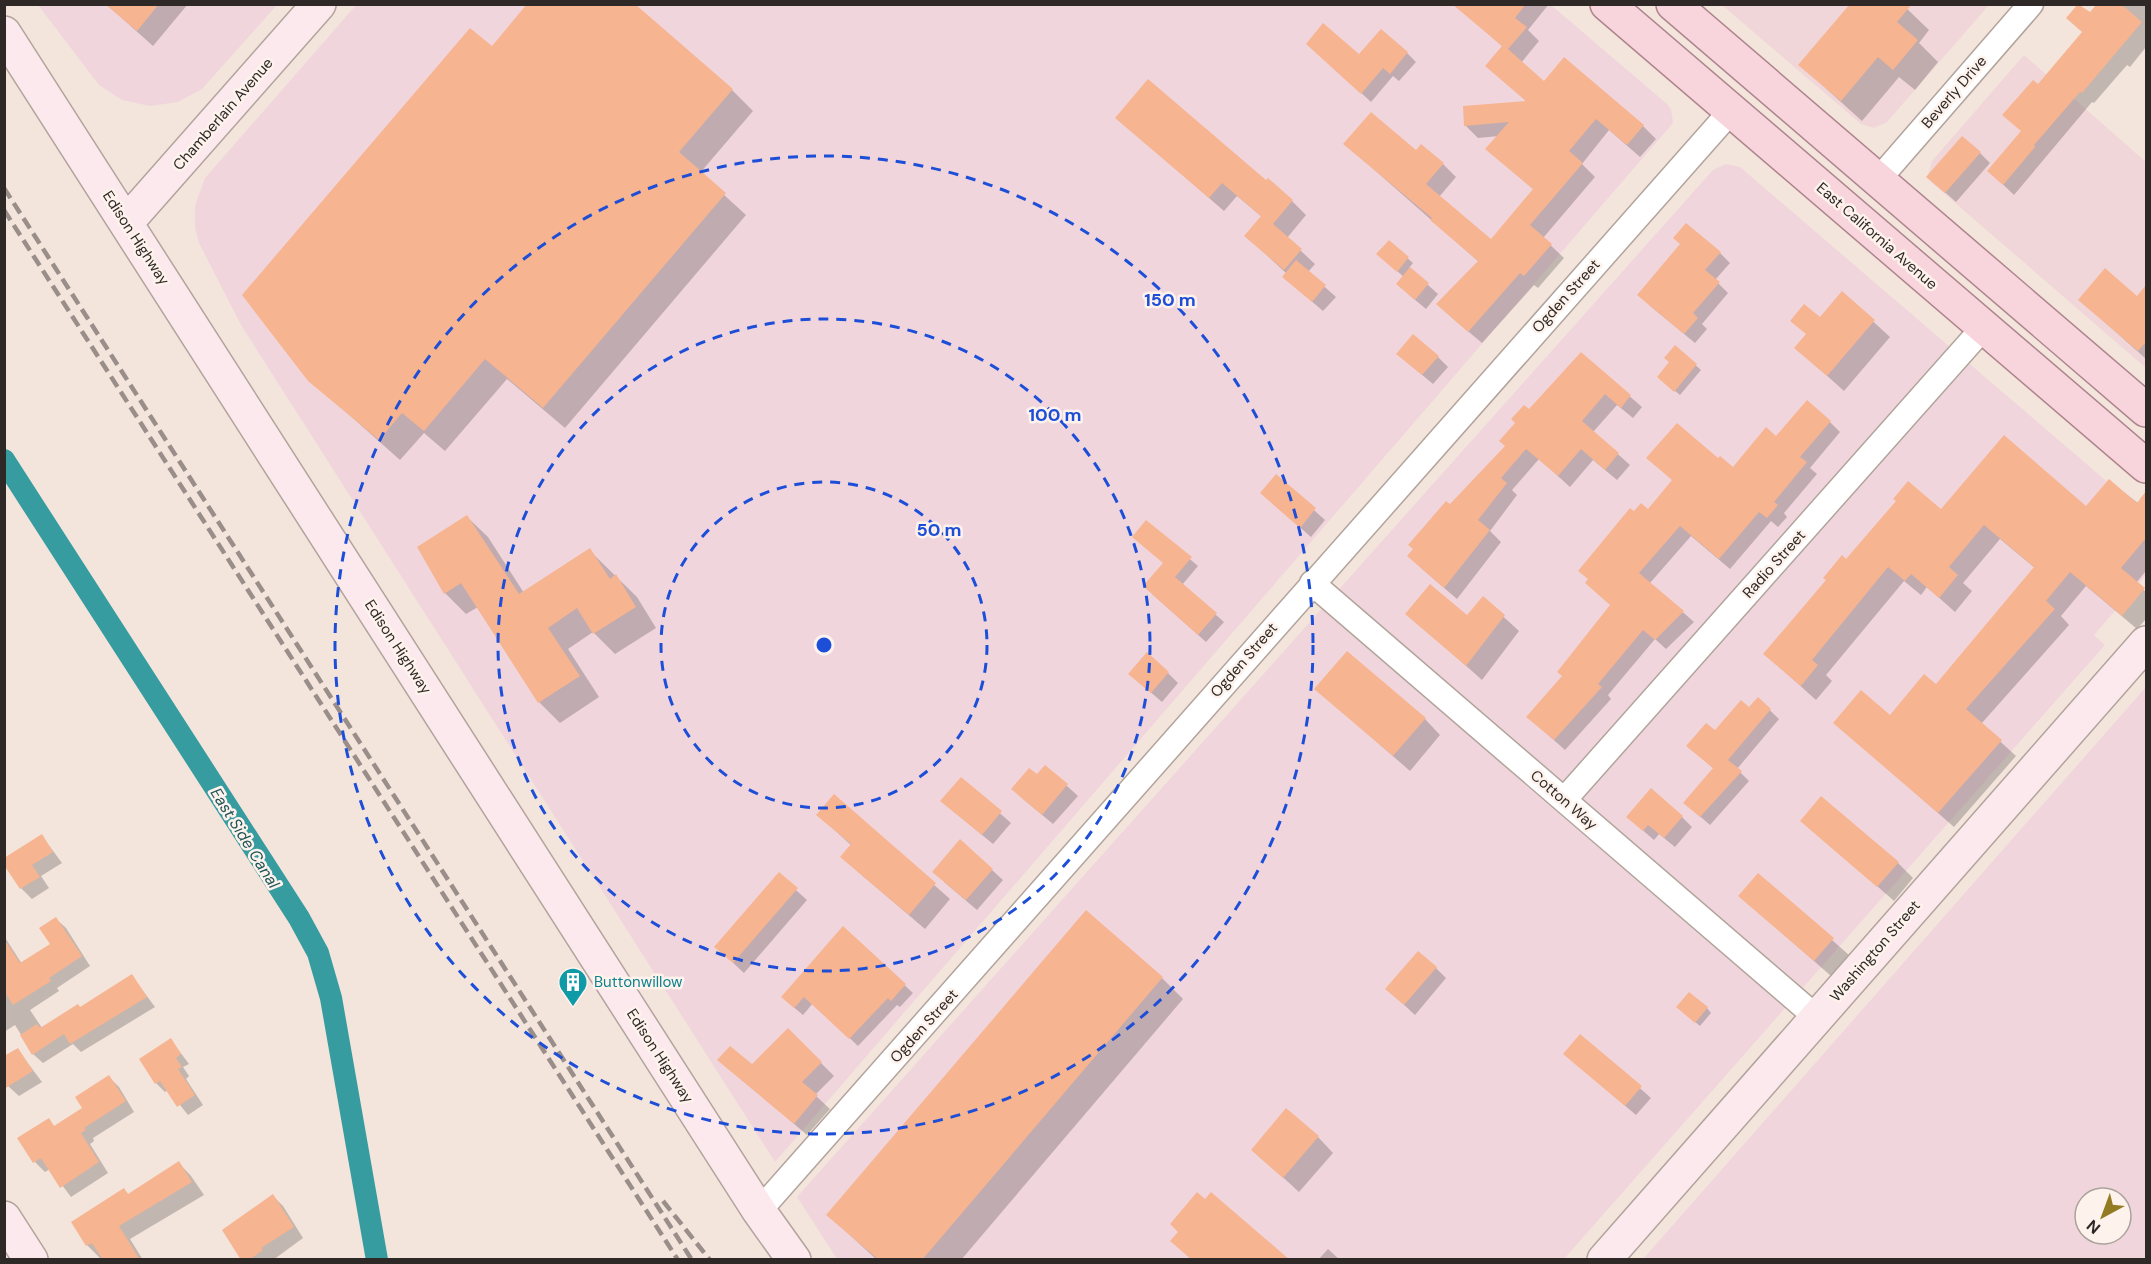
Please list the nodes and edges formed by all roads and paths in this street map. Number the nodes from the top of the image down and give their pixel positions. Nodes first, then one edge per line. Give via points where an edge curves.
1 (319, 4) edge
2 (1607, 4) edge
3 (1673, 4) edge
4 (2031, 4) edge
5 (4, 33) edge
6 (1731, 111) junction
7 (1878, 180) junction
8 (126, 223) junction
9 (1984, 327) junction
10 (2146, 410) edge
11 (2146, 466) edge
12 (1312, 583) junction
13 (2146, 643) edge
14 (1564, 800) junction
15 (1816, 1017) junction
16 (759, 1211) junction
17 (4, 1218) edge
18 (31, 1260) edge
19 (794, 1260) edge
20 (1604, 1260) edge

1 - 8 main road, Chamberlain Avenue
2 - 6 main road, East California Avenue
3 - 7 main road
4 - 7 street, Beverly Drive
5 - 8 main road, Edison Highway
6 - 9 main road, East California Avenue
6 - 12 street, Ogden Street
7 - 10 main road
8 - 16 main road, Edison Highway
9 - 11 main road, East California Avenue
9 - 14 street, Radio Street
12 - 14 street, Cotton Way
12 - 16 street, Ogden Street
13 - 15 main road, Washington Street
14 - 15 street, Cotton Way
15 - 20 main road, Washington Street
16 - 19 main road, Edison Highway
17 - 18 main road

